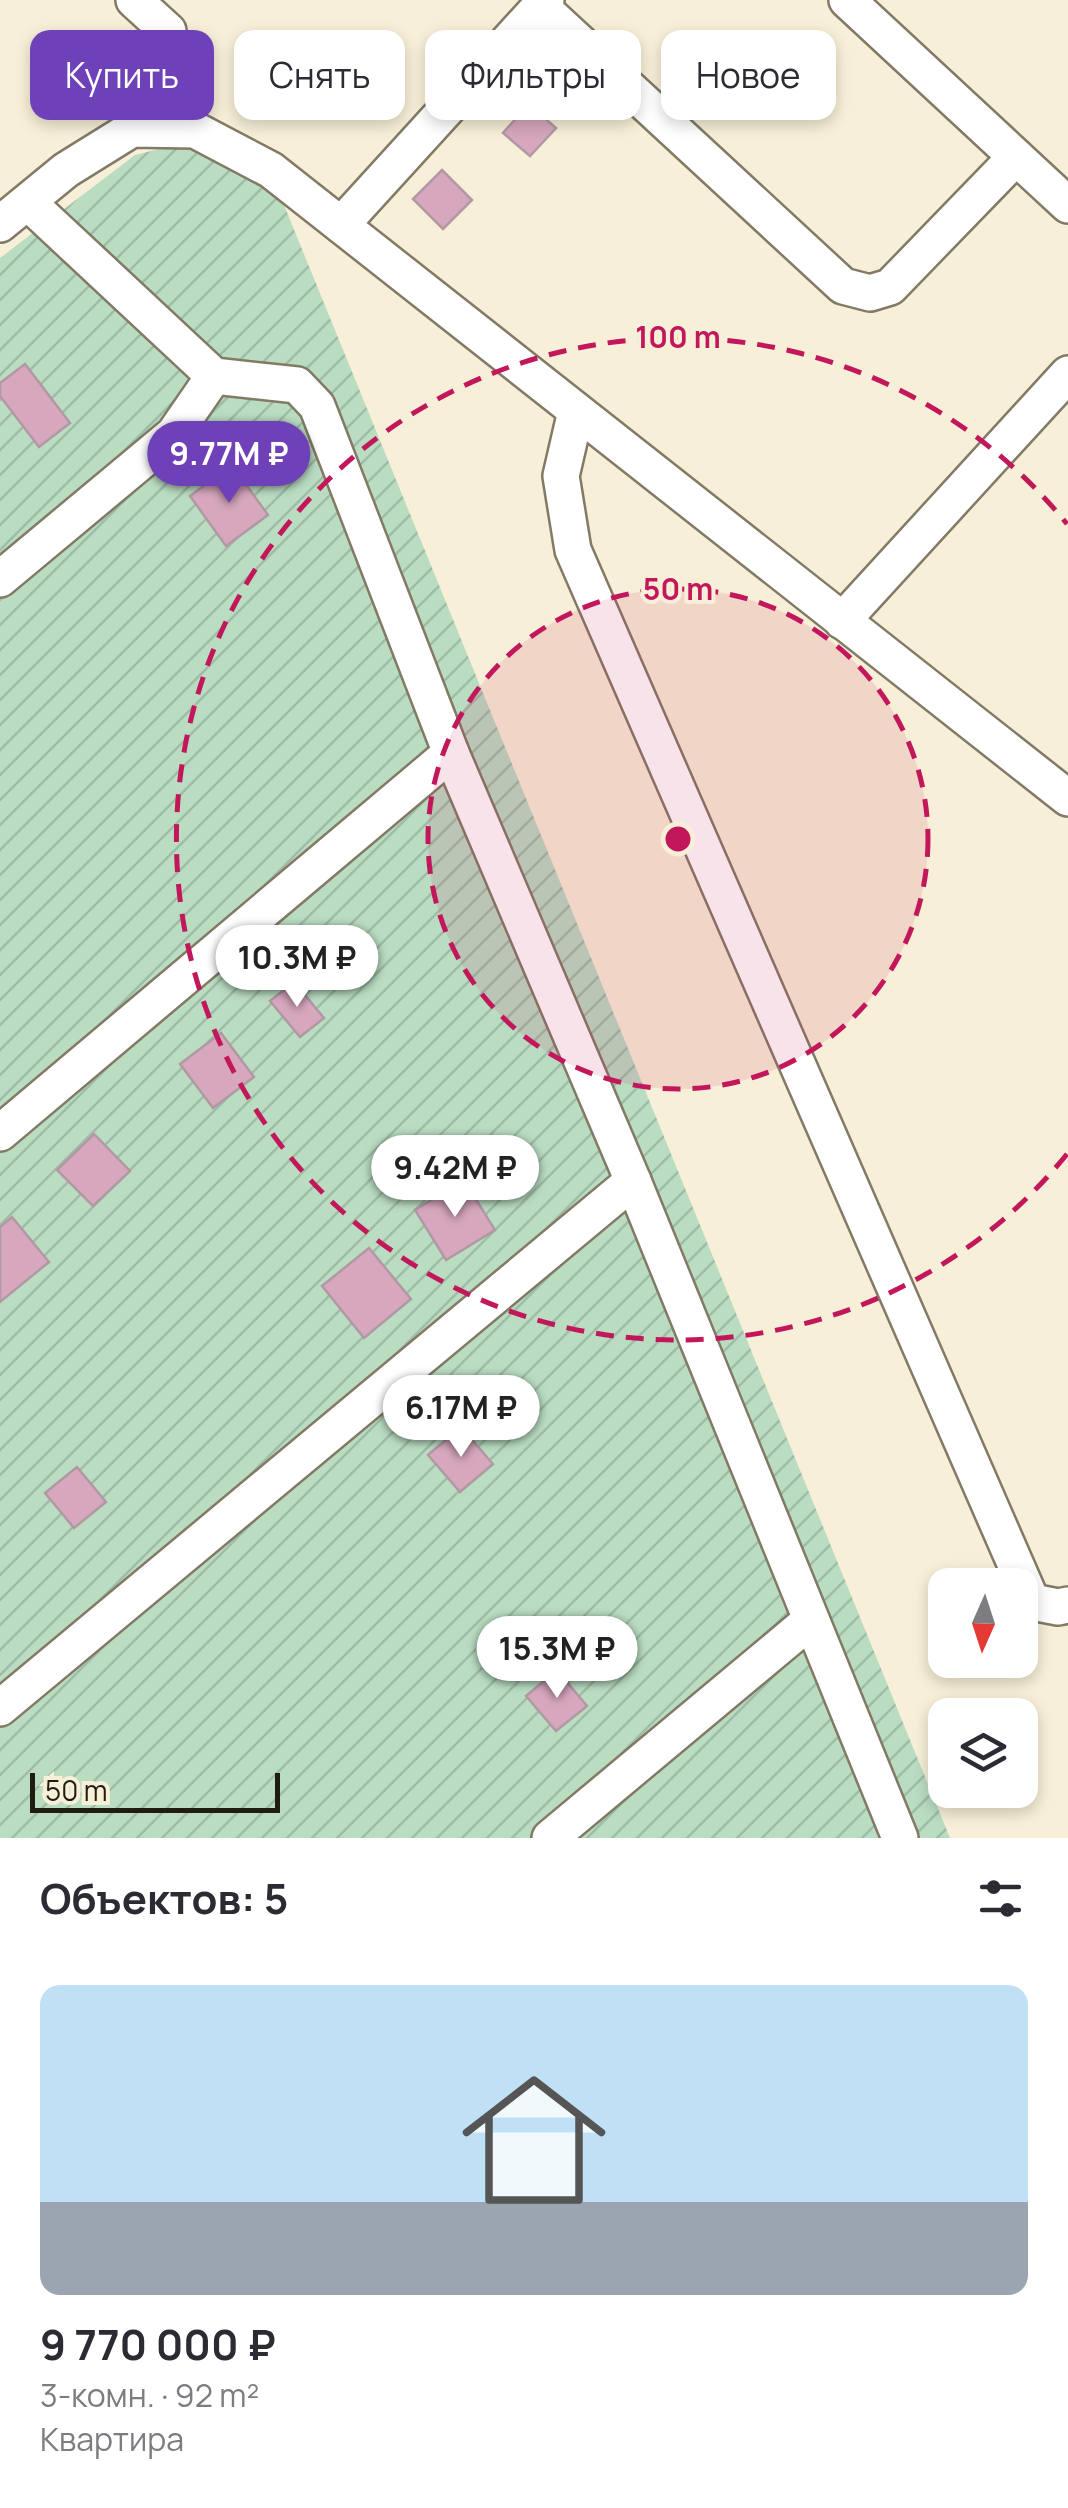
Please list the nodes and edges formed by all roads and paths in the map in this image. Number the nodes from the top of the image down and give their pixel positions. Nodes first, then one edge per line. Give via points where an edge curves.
1 (134, 0) edge
2 (847, 0) edge
3 (543, 3) edge
4 (132, 130) junction
5 (1016, 157) junction
6 (1068, 205) edge
7 (34, 208) dead end
8 (0, 224) edge
9 (341, 225) junction
10 (1068, 374) edge
11 (214, 376) junction
12 (576, 411) junction
13 (0, 579) edge
14 (842, 621) junction
15 (451, 753) junction
16 (1068, 798) edge
17 (0, 1133) edge
18 (633, 1181) junction
19 (1068, 1605) edge
20 (811, 1620) junction
21 (0, 1708) edge
22 (550, 1838) edge
23 (900, 1838) edge

1 - 4 street via 168,31 170,76
2 - 5 street
3 - 5 street via 843,286 870,292 890,287
3 - 9 street
4 - 8 street via 66,170
4 - 9 street via 195,130 272,170
5 - 6 street
7 - 11 street
9 - 12 street
10 - 14 street
11 - 13 street via 174,434
11 - 15 street via 297,385 317,406
12 - 14 street
12 - 19 street via 561,476 573,550 1032,1602
14 - 16 street
15 - 17 street
15 - 18 street
18 - 20 street
18 - 21 street
20 - 22 street
20 - 23 street

